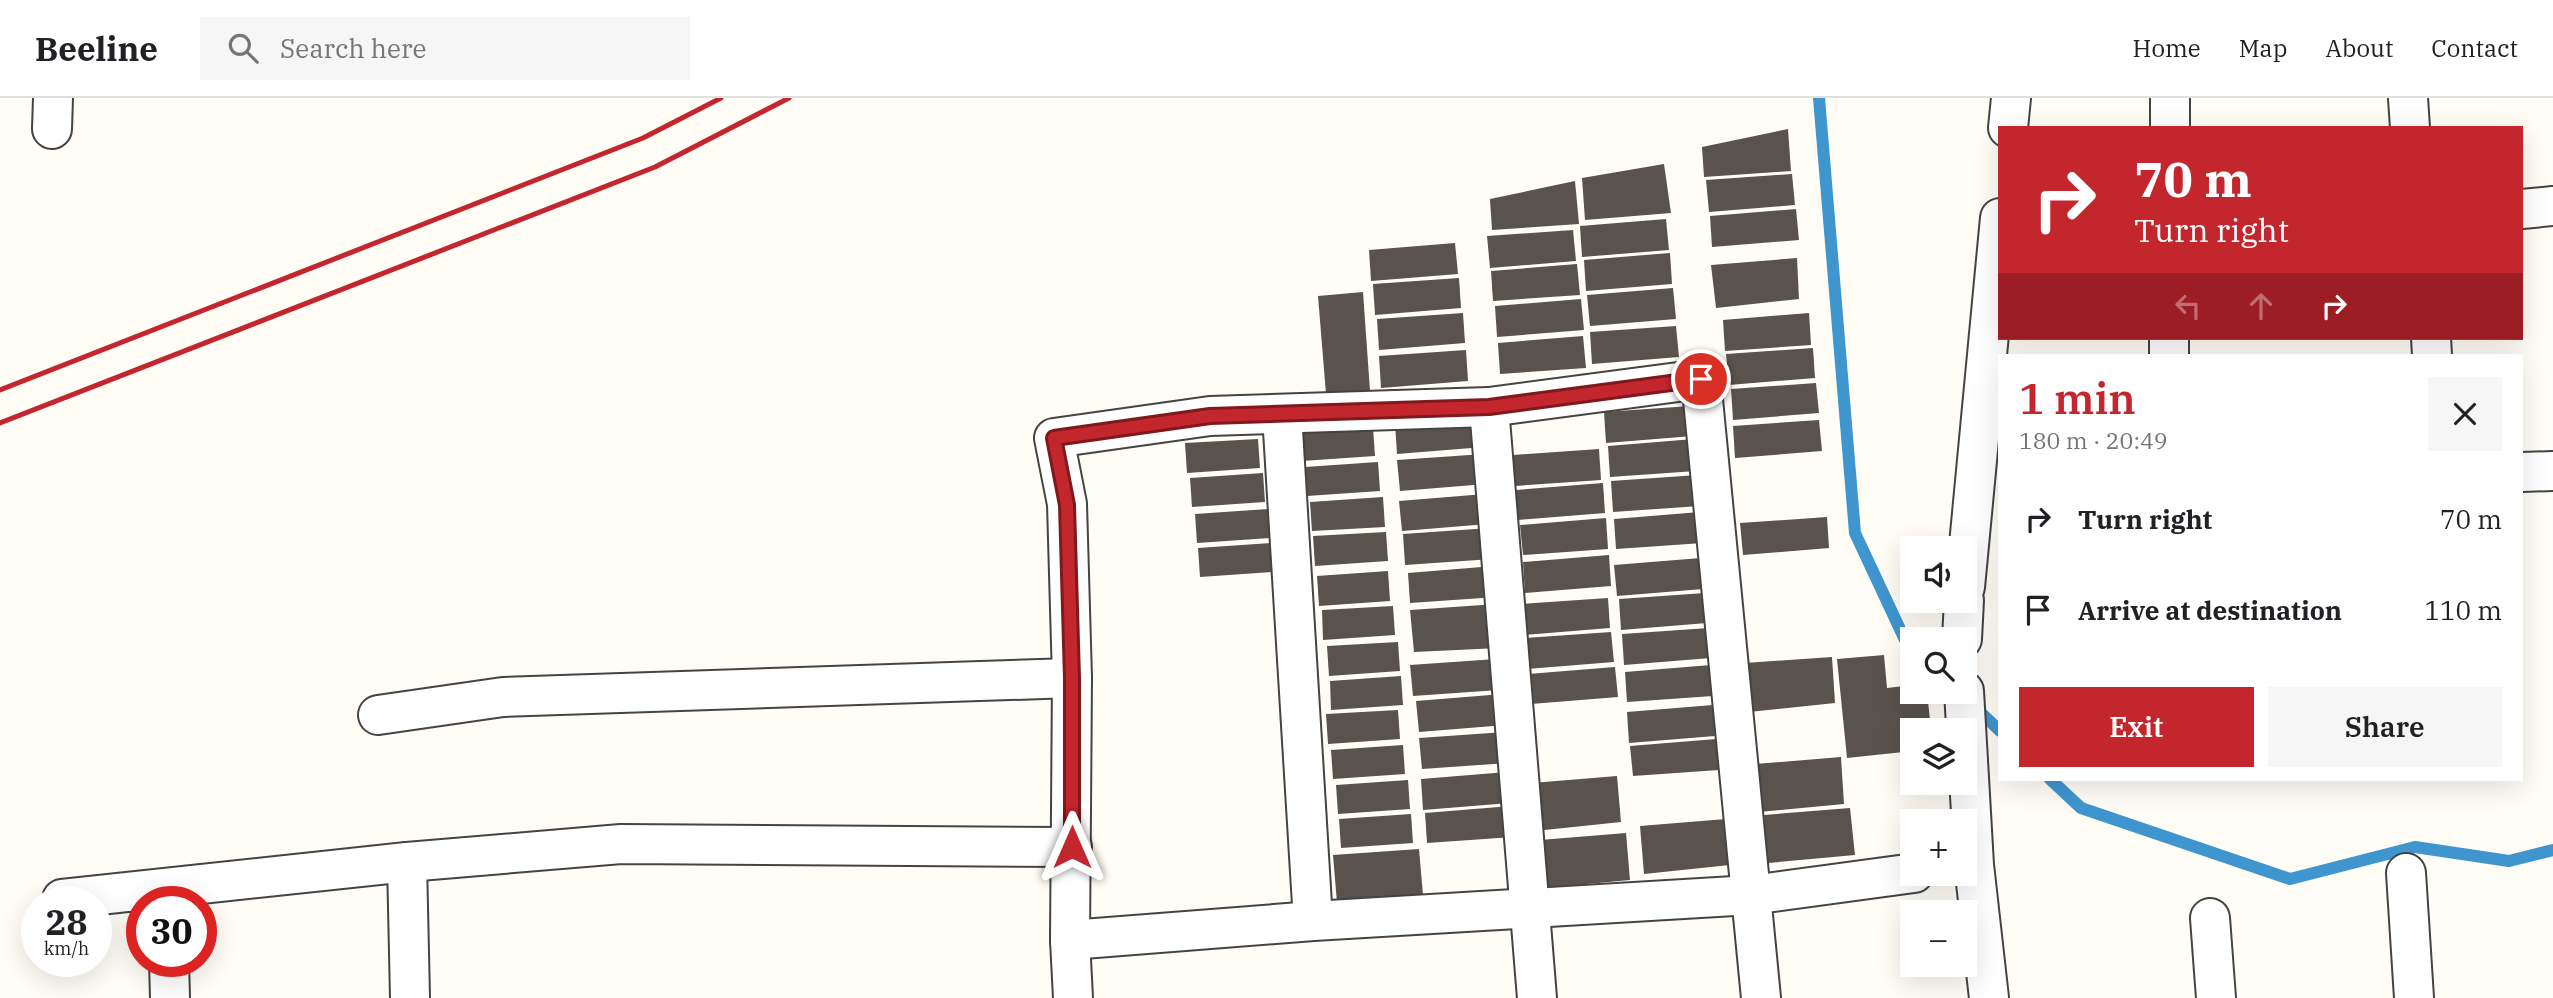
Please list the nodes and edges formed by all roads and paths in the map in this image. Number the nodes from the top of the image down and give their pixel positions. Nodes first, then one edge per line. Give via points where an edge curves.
1 (2011, 98) edge
2 (2170, 98) edge
3 (2407, 98) edge
4 (2008, 126) edge
5 (2170, 126) edge
6 (2410, 126) edge
7 (2553, 206) edge
8 (2523, 209) edge
9 (1998, 265) edge
10 (1489, 407) junction
11 (1282, 414) junction
12 (2553, 471) edge
13 (2523, 472) edge
14 (1989, 475) edge
15 (1976, 536) edge
16 (1072, 678) junction
17 (1965, 704) edge
18 (378, 715) dead end
19 (1968, 809) edge
20 (1072, 847) junction
21 (407, 862) junction
22 (2406, 873) dead end
23 (1900, 875) edge
24 (1973, 886) edge
25 (217, 888) edge
26 (1751, 895) junction
27 (1531, 909) junction
28 (2210, 918) dead end
29 (1314, 921) junction
30 (1070, 940) junction
31 (169, 977) edge
32 (170, 998) edge
33 (410, 998) edge
34 (1073, 998) edge
35 (1536, 998) edge
36 (1760, 998) edge
37 (1989, 998) edge
38 (2216, 998) edge
39 (2414, 998) edge

1 - 4 street
2 - 5 street
3 - 6 street
7 - 8 street
9 - 14 street
10 - 11 street
10 - 26 street via 1701,379
10 - 27 street
11 - 16 street via 1210,416 1054,438 1067,505
11 - 29 street
12 - 13 street
14 - 15 street
16 - 18 street via 503,697
16 - 20 street
17 - 19 street
20 - 21 street via 621,844
20 - 30 street
21 - 25 street
21 - 33 street
22 - 39 street
23 - 26 street
24 - 37 street
26 - 27 street
26 - 36 street
27 - 29 street
27 - 35 street
28 - 38 street
29 - 30 street
30 - 34 street
31 - 32 street

